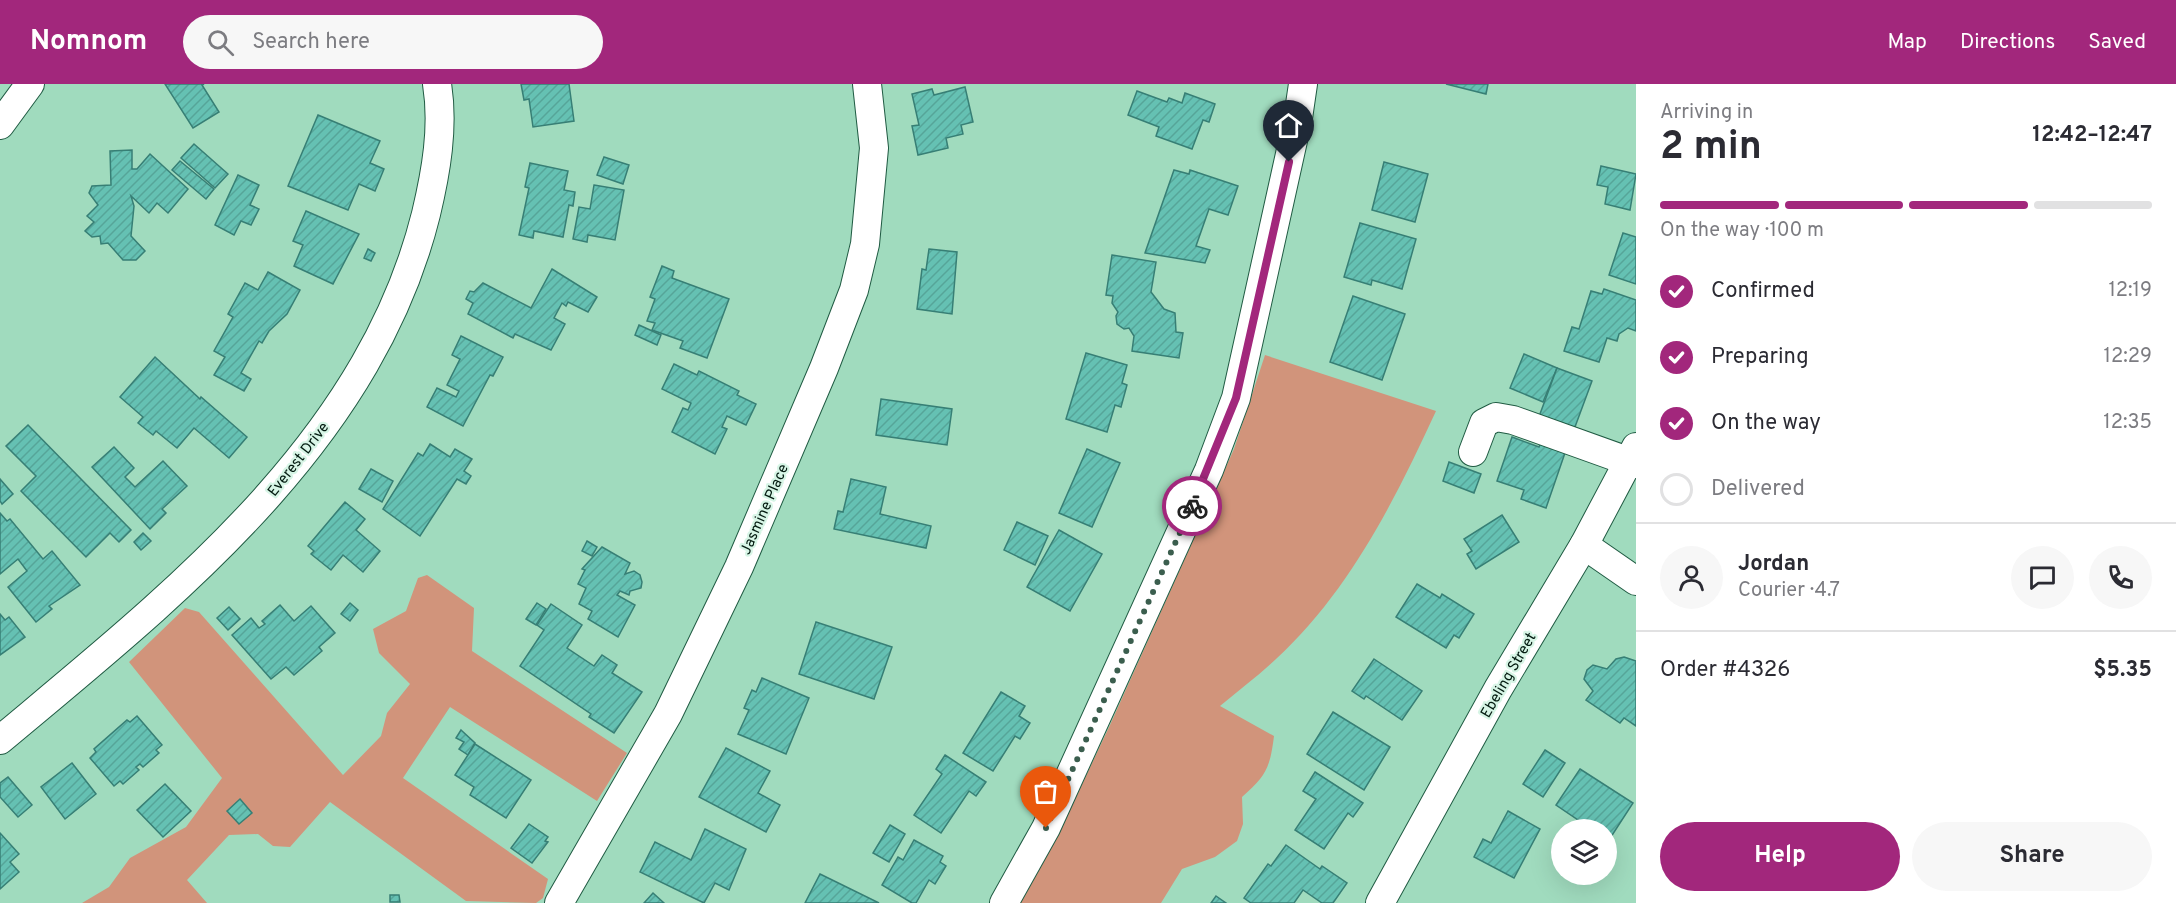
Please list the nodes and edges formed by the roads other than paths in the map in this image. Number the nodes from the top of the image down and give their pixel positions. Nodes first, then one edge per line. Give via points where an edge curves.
1 (30, 84) edge
2 (437, 84) edge
3 (867, 84) edge
4 (1303, 84) edge
5 (0, 125) edge
6 (1473, 452) dead end
7 (1633, 458) edge
8 (1584, 545) junction
9 (1636, 581) edge
10 (0, 740) edge
11 (559, 903) edge
12 (1004, 903) edge
13 (1380, 903) edge

1 - 5 street
2 - 10 street, Everest Drive via 437,154 418,246 377,340 344,397 309,447 224,544
3 - 11 street, Jasmine Place via 874,148 865,244 854,290 772,494 673,703
4 - 12 street via 1236,398 1209,470 1050,819
6 - 7 street via 1484,423 1496,417
7 - 8 street, Ebeling Street
8 - 9 street
8 - 13 street, Ebeling Street via 1498,689

